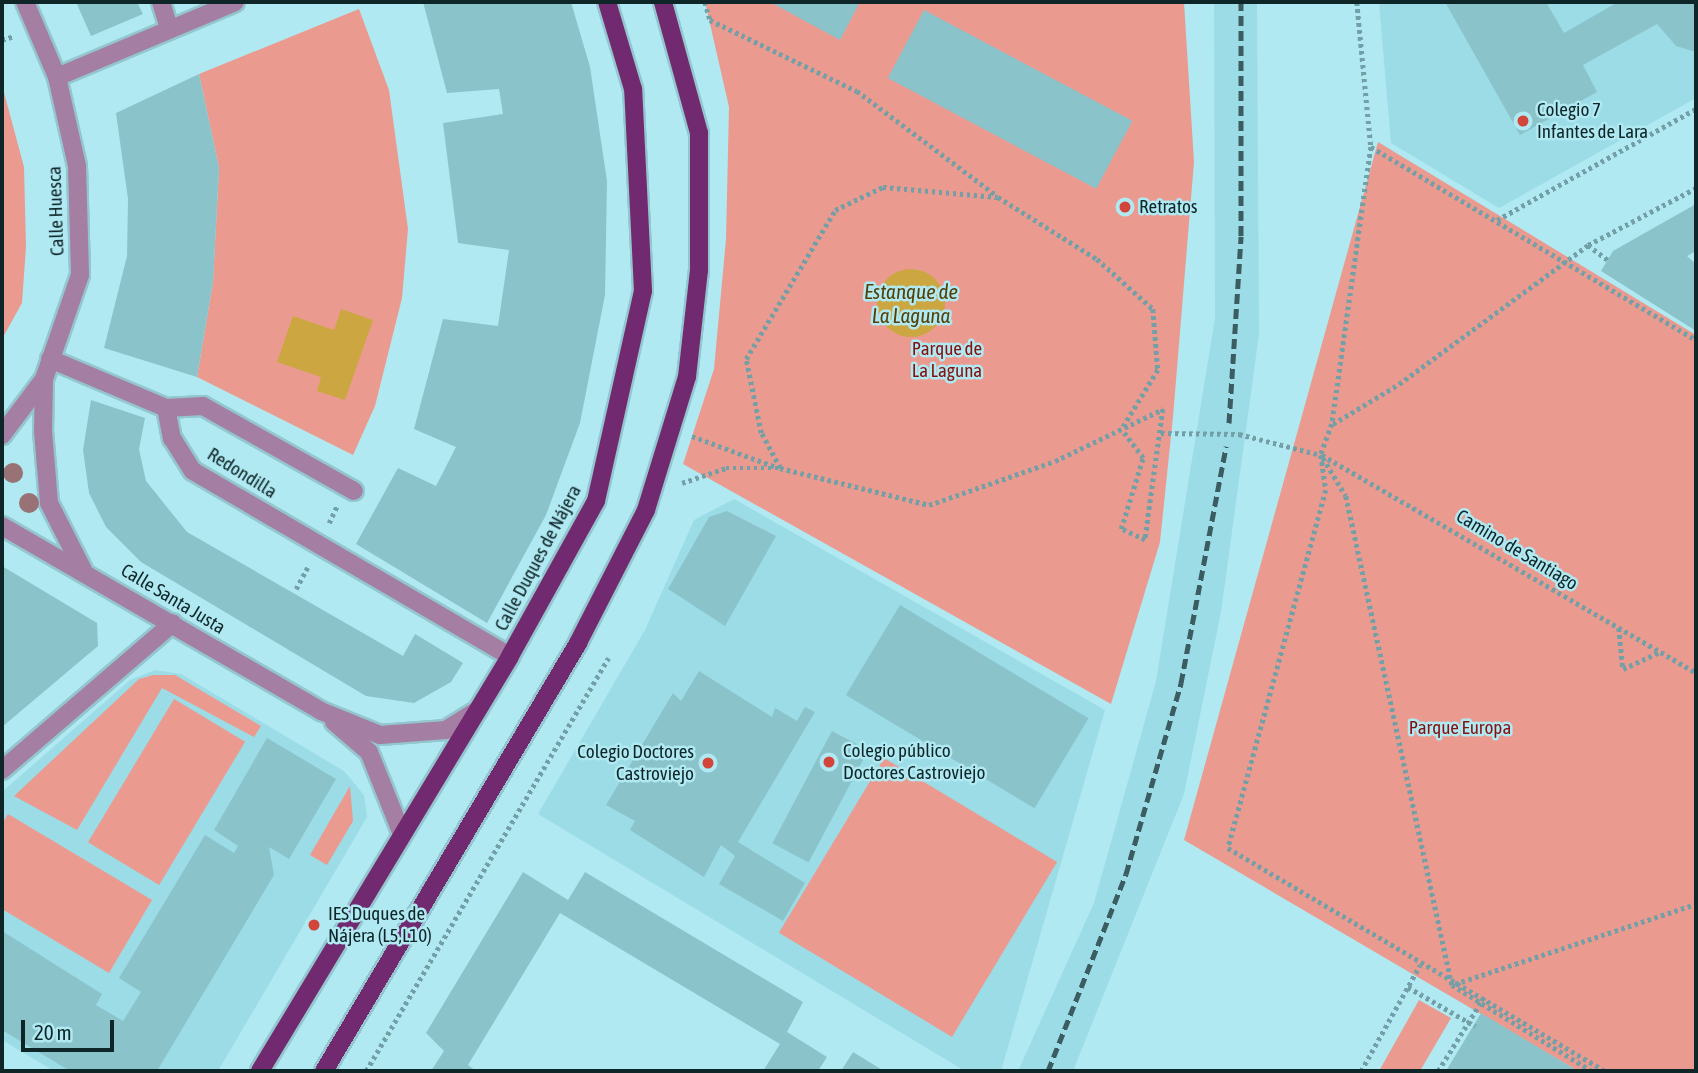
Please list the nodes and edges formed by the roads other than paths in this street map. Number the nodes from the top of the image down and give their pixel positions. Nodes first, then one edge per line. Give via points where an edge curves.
1 (25, 2) edge
2 (160, 2) edge
3 (235, 2) edge
4 (607, 2) edge
5 (663, 2) edge
6 (169, 28) junction
7 (57, 77) junction
8 (50, 359) junction
9 (44, 379) junction
10 (166, 408) junction
11 (2, 435) edge
12 (354, 491) dead end
13 (2, 527) edge
14 (83, 570) junction
15 (173, 623) junction
16 (510, 656) junction
17 (321, 710) junction
18 (477, 711) junction
19 (2, 770) edge
20 (402, 834) junction
21 (260, 1071) edge
22 (324, 1071) edge

1 - 7 street, Calle Huesca
2 - 6 street
3 - 6 street
4 - 16 main road, Calle Duques de Nájera via 633,89 643,291 596,501
5 - 22 main road via 699,133 699,270 687,377 646,510 578,643
6 - 7 street
7 - 8 street, Calle Huesca via 77,166 80,275
8 - 9 street, Calle Huesca
8 - 10 street
9 - 11 street, Calle Huesca
9 - 14 street, Calle Huesca via 49,503
10 - 12 street via 203,407
10 - 16 street, Redondilla via 172,438 193,471
13 - 14 street, Calle Santa Justa
14 - 15 street, Calle Santa Justa
15 - 17 street, Calle Santa Justa
15 - 19 street
16 - 18 main road, Calle Duques de Nájera
17 - 18 street, Calle Santa Justa via 380,735 411,737 446,730
17 - 20 street, Calle Santa Justa via 369,752
18 - 20 main road, Calle Duques de Nájera
20 - 21 main road, Calle Duques de Nájera

